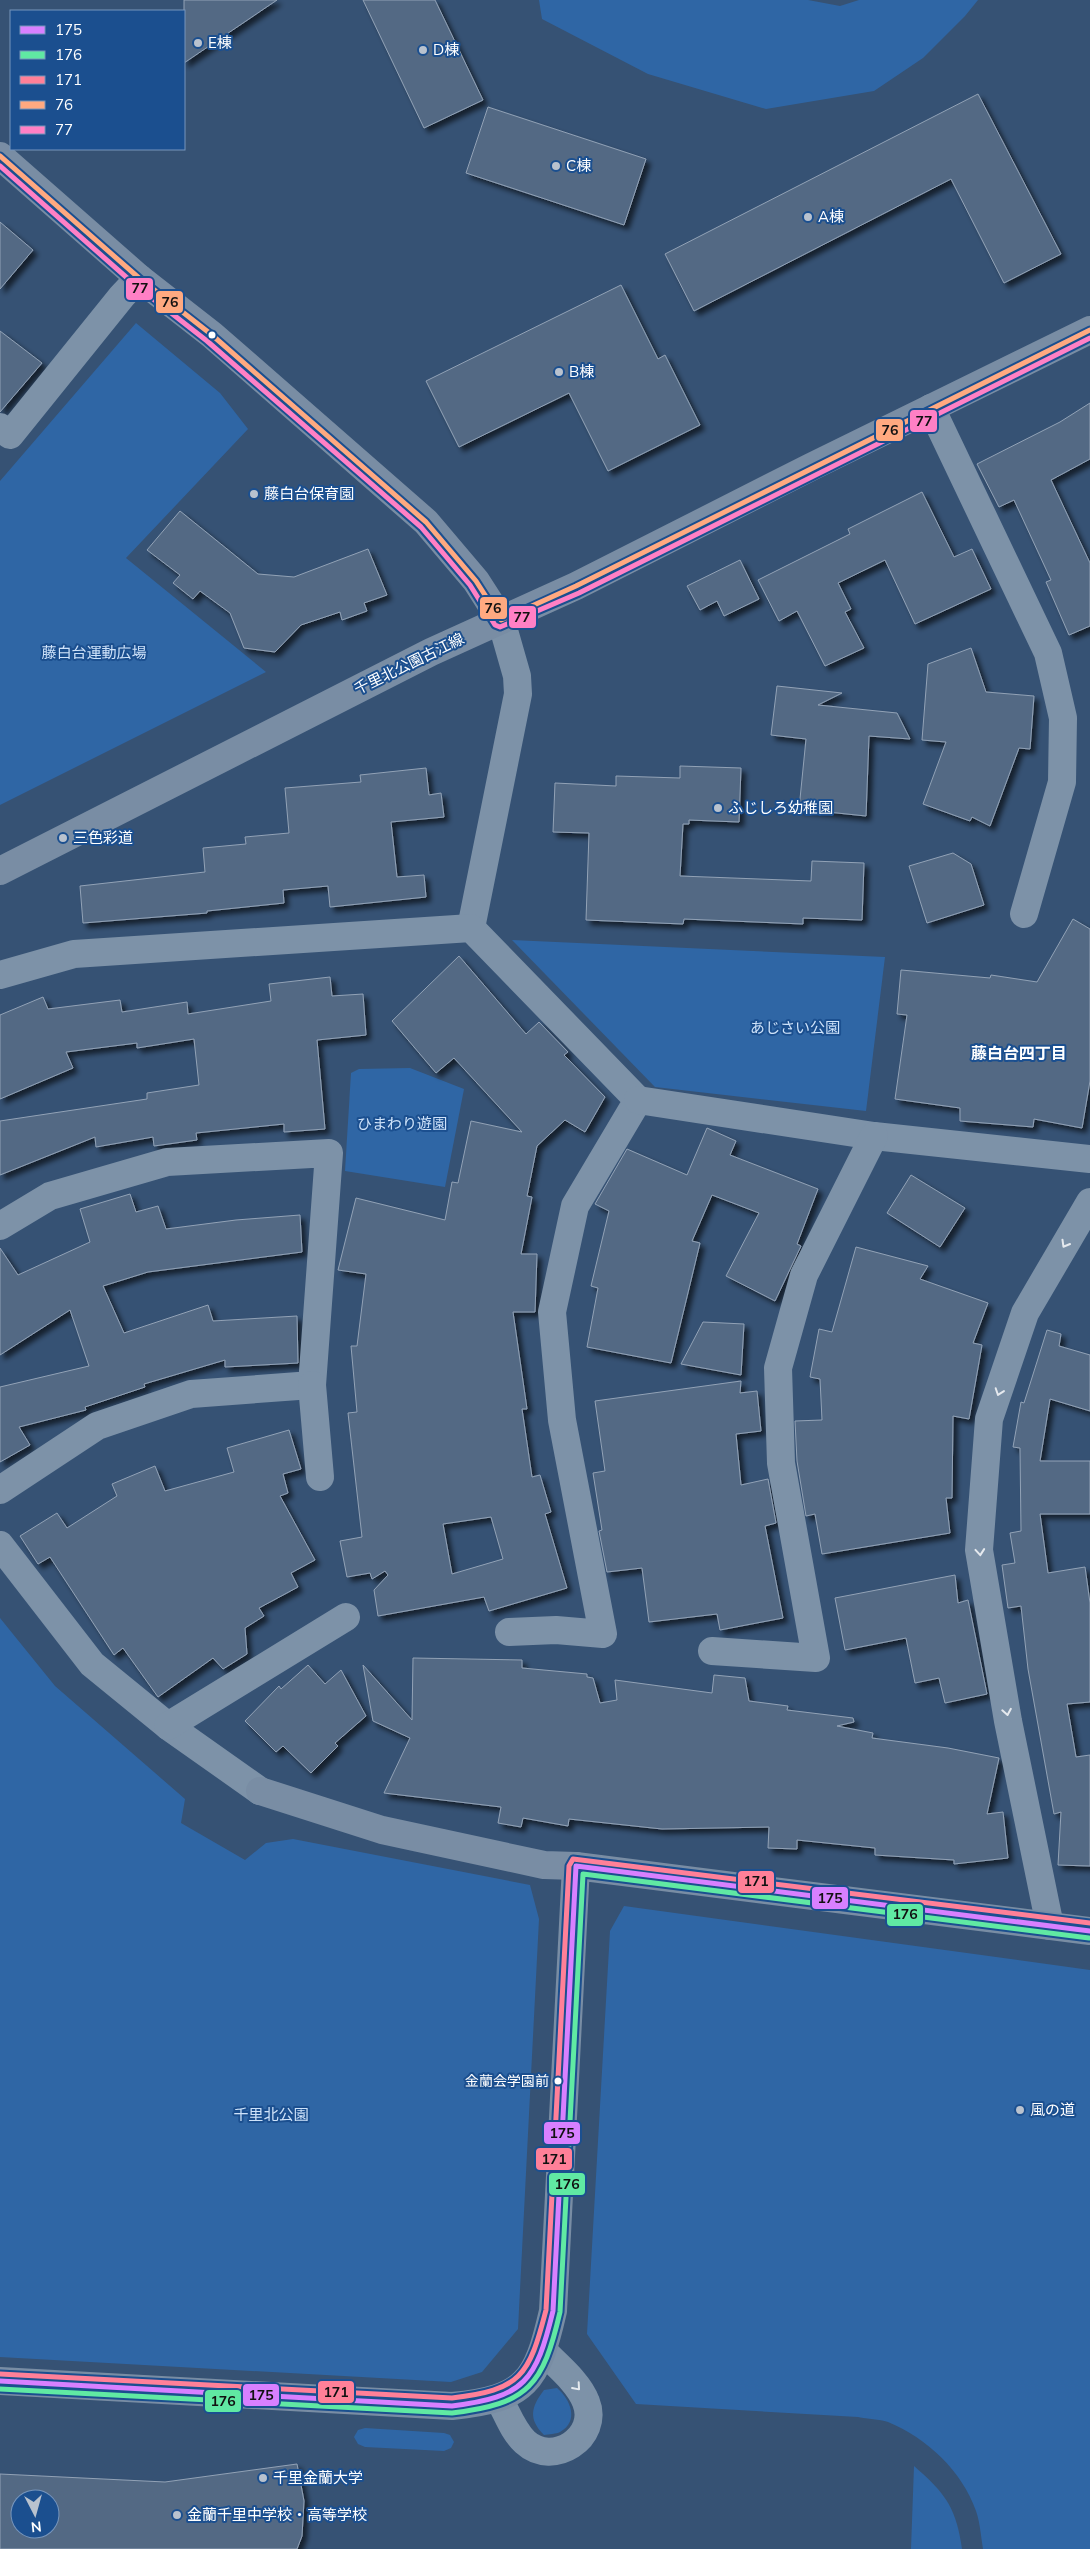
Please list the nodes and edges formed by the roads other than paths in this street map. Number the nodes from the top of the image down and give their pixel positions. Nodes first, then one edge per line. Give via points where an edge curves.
1 (0, 156) edge
2 (139, 278) junction
3 (1090, 330) edge
4 (931, 408) junction
5 (0, 428) edge
6 (501, 620) junction
7 (0, 871) edge
8 (1024, 914) dead end
9 (471, 928) junction
10 (0, 975) edge
11 (638, 1100) junction
12 (874, 1136) junction
13 (1090, 1160) edge
14 (1090, 1202) edge
15 (0, 1226) edge
16 (312, 1385) junction
17 (320, 1477) dead end
18 (0, 1490) edge
19 (0, 1545) edge
20 (346, 1617) dead end
21 (509, 1632) dead end
22 (712, 1651) dead end
23 (168, 1726) junction
24 (576, 1866) junction
25 (1050, 1926) junction
26 (1090, 1931) edge
27 (544, 2352) junction
28 (0, 2381) edge
29 (499, 2399) junction

1 - 2 street
2 - 5 street via 10,435
2 - 6 street via 212,336 426,522 476,581
3 - 4 street, 千里北公園古江線
4 - 6 street, 千里北公園古江線 via 576,586
4 - 8 street via 1048,653 1063,718 1062,782
6 - 7 street, 千里北公園古江線 via 422,656
6 - 9 street via 517,676 518,694
9 - 10 street via 74,954
9 - 11 street
11 - 12 street
11 - 21 street via 575,1206 552,1312 562,1420 603,1634 556,1630
12 - 13 street
12 - 22 street via 804,1275 778,1368 782,1463 816,1658
14 -> 25 street via 1025,1313 989,1419 979,1550 1008,1721
15 - 16 street via 50,1196 167,1162 329,1153
16 - 17 street
16 - 18 street via 191,1394 97,1426
19 - 23 street via 92,1664
20 - 23 street
23 - 24 street via 260,1791 382,1830 544,1865
24 - 25 street
24 - 27 street via 553,2311
25 - 26 street
27 - 29 street via 525,2382
27 -> 29 street via 583,2394 588,2404 586,2428 572,2446 548,2453 525,2442
28 - 29 street via 452,2406

